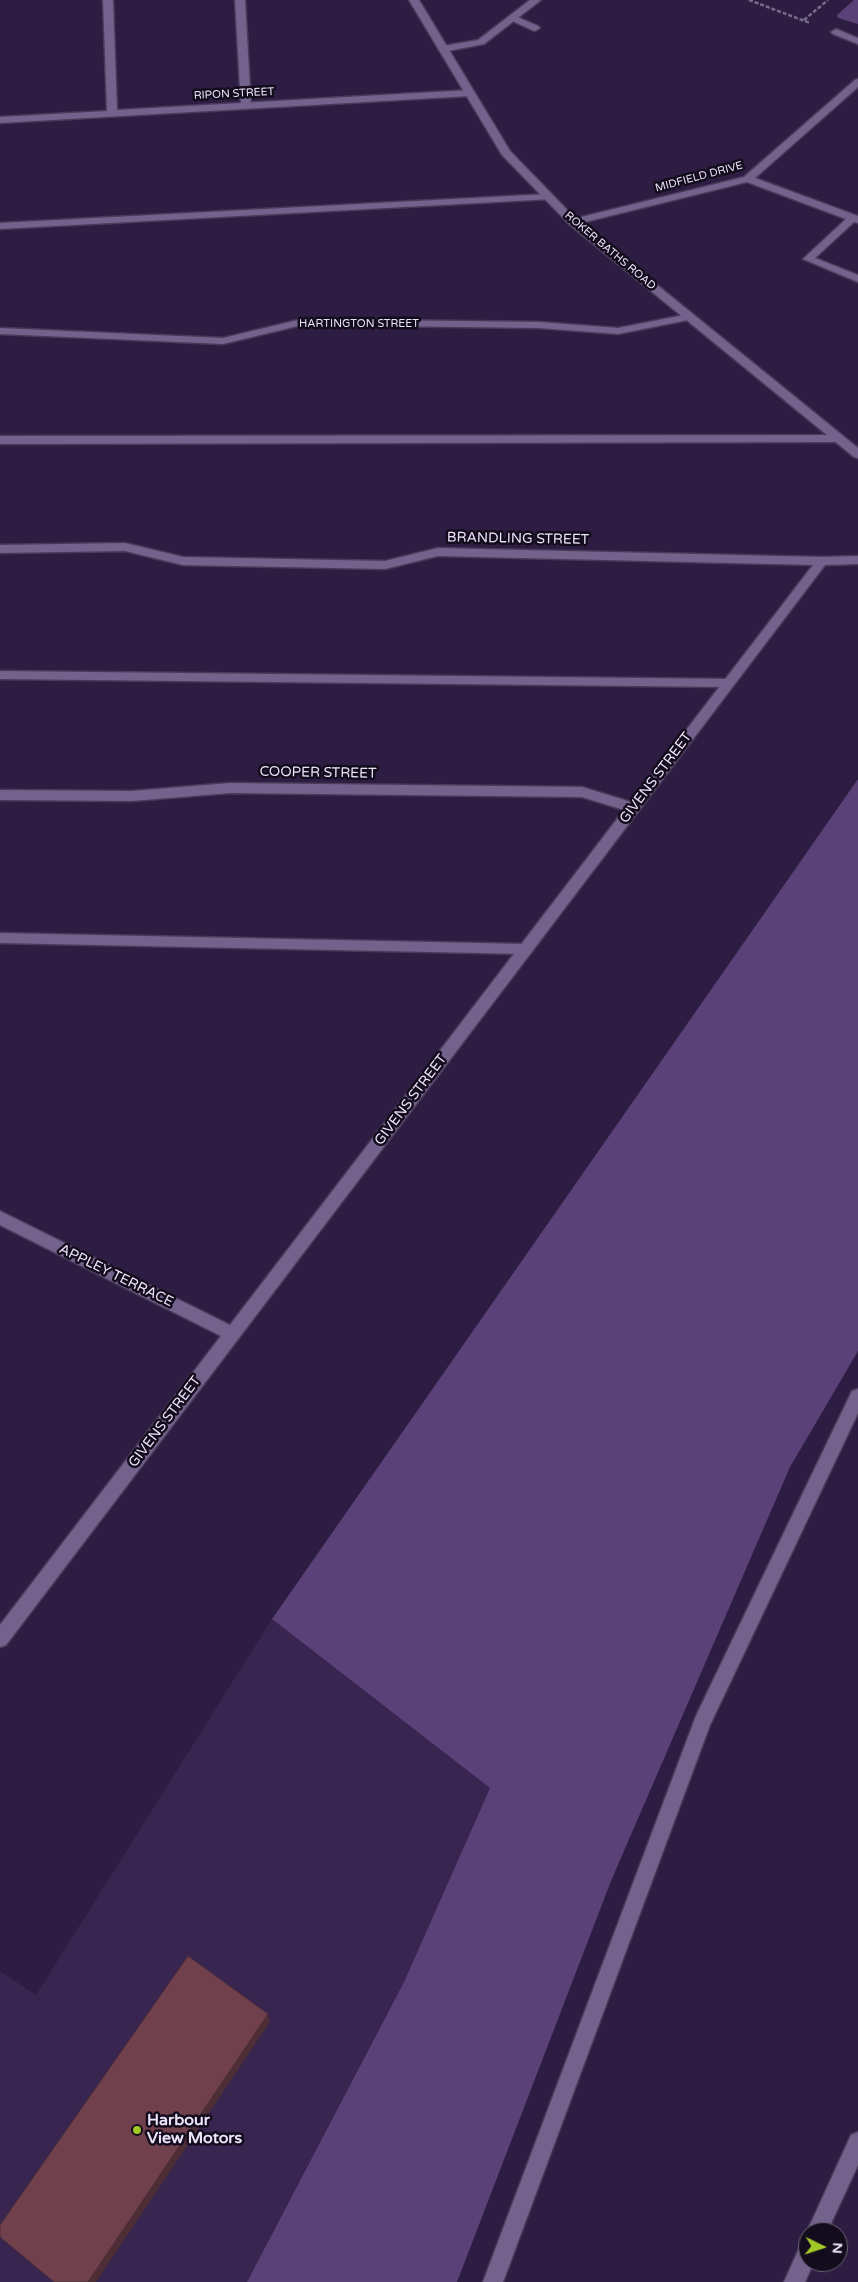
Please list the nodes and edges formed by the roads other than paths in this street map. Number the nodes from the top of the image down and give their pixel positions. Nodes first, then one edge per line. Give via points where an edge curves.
1 (108, 0) edge
2 (240, 0) edge
3 (414, 0) edge
4 (536, 0) edge
5 (513, 18) junction
6 (535, 28) dead end
7 (836, 32) dead end
8 (858, 41) edge
9 (443, 49) junction
10 (858, 82) edge
11 (470, 93) junction
12 (246, 106) junction
13 (112, 114) junction
14 (0, 120) edge
15 (748, 179) junction
16 (548, 197) junction
17 (856, 219) edge
18 (573, 222) junction
19 (0, 226) edge
20 (858, 279) edge
21 (689, 317) junction
22 (0, 331) edge
23 (838, 439) junction
24 (0, 440) edge
25 (858, 454) edge
26 (0, 549) edge
27 (858, 560) edge
28 (822, 561) junction
29 (0, 675) edge
30 (729, 683) junction
31 (0, 795) edge
32 (633, 808) junction
33 (0, 938) edge
34 (526, 949) junction
35 (0, 1218) edge
36 (232, 1334) junction
37 (858, 1396) edge
38 (0, 1639) edge
39 (858, 2142) edge
40 (822, 2222) edge
41 (493, 2282) edge

1 - 13 street
2 - 12 street
3 - 9 street, ROKER BATHS ROAD
4 - 5 street
5 - 6 street
5 - 9 street via 481,42
7 - 8 street
9 - 11 street, ROKER BATHS ROAD
10 - 15 street, MIDFIELD DRIVE
11 - 12 street, RIPON STREET
11 - 16 street, ROKER BATHS ROAD via 506,153
12 - 13 street, RIPON STREET
13 - 14 street, RIPON STREET
15 - 17 street
15 - 18 street, MIDFIELD DRIVE
16 - 18 street, ROKER BATHS ROAD
16 - 19 street
17 - 20 street via 808,259
18 - 21 street, ROKER BATHS ROAD
21 - 22 street, HARTINGTON STREET via 618,331 540,325 302,322 223,341
21 - 23 street, ROKER BATHS ROAD
23 - 24 street
23 - 25 street, ROKER BATHS ROAD
26 - 28 street, BRANDLING STREET via 125,547 183,561 385,565 438,552
27 - 28 street, BRANDLING STREET
28 - 30 street, GIVENS STREET
29 - 30 street
30 - 32 street, GIVENS STREET
31 - 32 street, COOPER STREET via 132,796 230,788 582,792
32 - 34 street, GIVENS STREET
33 - 34 street
34 - 36 street, GIVENS STREET
35 - 36 street, APPLEY TERRACE
36 - 38 street, GIVENS STREET
37 - 41 street via 702,1722
39 - 40 street

